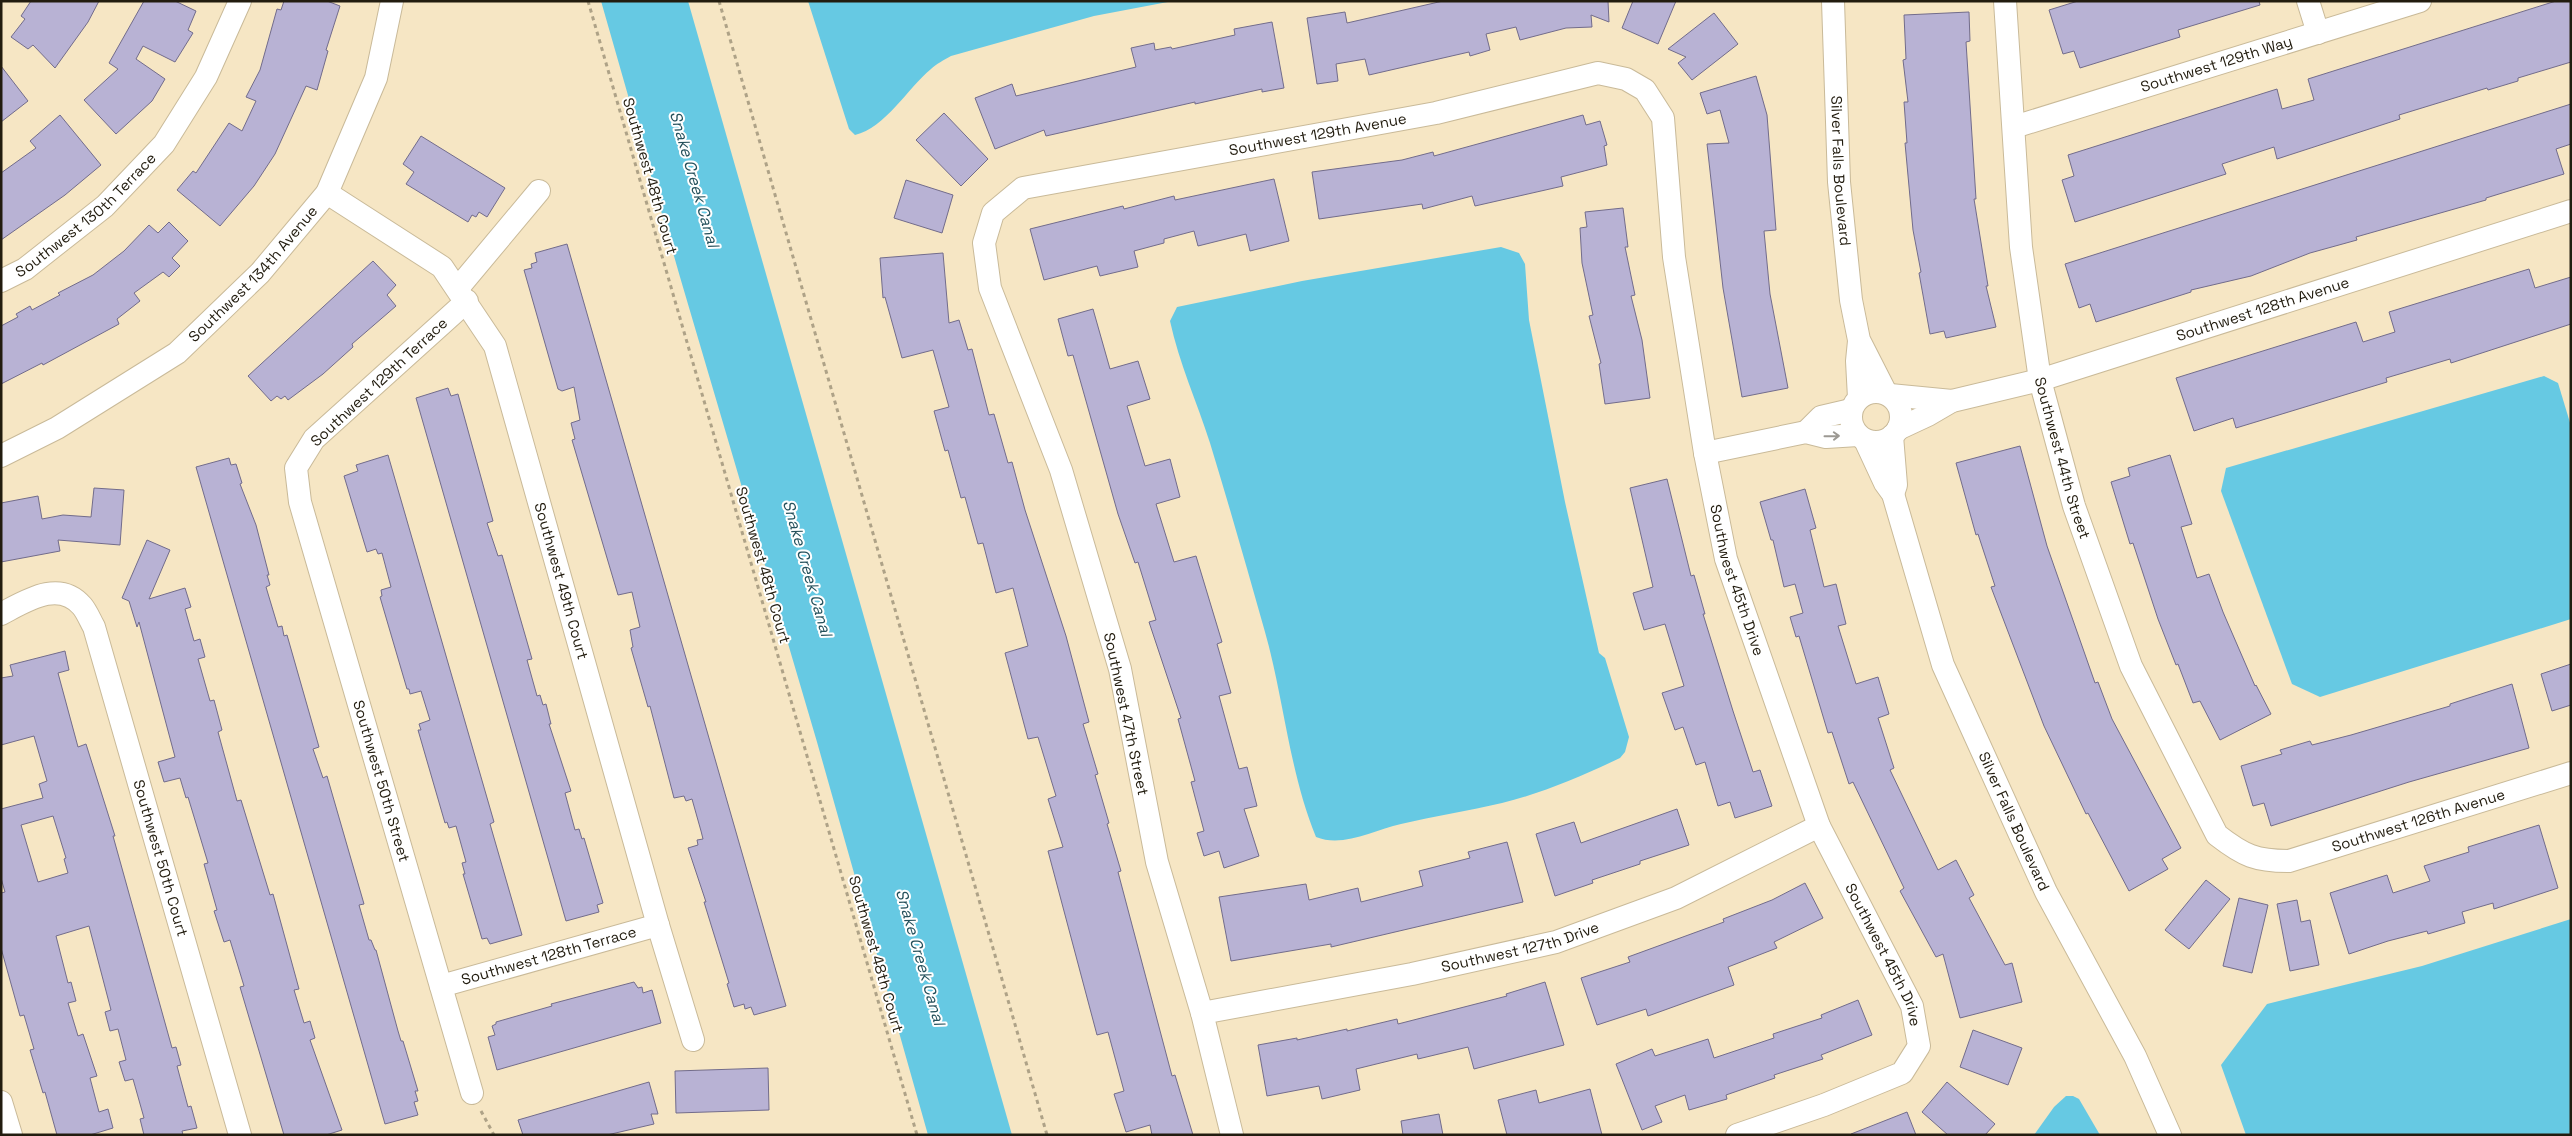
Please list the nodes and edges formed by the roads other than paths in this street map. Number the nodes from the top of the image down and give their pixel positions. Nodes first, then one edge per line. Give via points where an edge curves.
1 (240, 1) edge
2 (392, 1) edge
3 (1833, 1) edge
4 (2005, 1) edge
5 (2308, 1) edge
6 (2420, 1) edge
7 (2318, 33) junction
8 (1645, 90) joint
9 (2014, 126) junction
10 (539, 191) dead end
11 (328, 193) junction
12 (2571, 212) edge
13 (992, 214) joint
14 (1, 281) edge
15 (462, 294) junction
16 (1859, 340) junction
17 (2040, 380) junction
18 (1888, 394) junction
19 (1952, 401) junction
20 (1855, 404) junction
21 (1806, 432) junction
22 (1895, 433) junction
23 (1862, 437) junction
24 (1705, 454) junction
25 (1, 456) edge
26 (296, 468) joint
27 (1893, 494) junction
28 (1, 614) edge
29 (2571, 773) edge
30 (1819, 826) junction
31 (2264, 861) joint
32 (658, 925) junction
33 (441, 986) junction
34 (1202, 1014) junction
35 (693, 1040) dead end
36 (472, 1093) road end
37 (1, 1102) edge
38 (11, 1135) edge
39 (240, 1135) edge
40 (1232, 1135) edge
41 (1737, 1135) edge
42 (2170, 1135) edge

1 - 14 street, Southwest 130th Terrace via 206,77 164,144 105,206 25,269
2 - 11 street, Southwest 134th Avenue via 376,78
3 - 16 street, Silver Falls Boulevard via 1839,182 1851,300
4 - 9 street, Southwest 44th Street
5 - 7 street
6 - 7 street, Southwest 129th Way
7 - 9 street, Southwest 129th Way
8 - 13 street, Southwest 129th Avenue via 1626,78 1598,73 1436,113 1024,188
8 - 24 street, Southwest 45th Drive via 1663,118 1674,257
9 - 17 street, Southwest 44th Street via 2021,247
10 - 15 street, Southwest 129th Terrace
11 - 15 street, Southwest 49th Court via 442,267
11 - 25 street, Southwest 134th Avenue via 260,273 177,353 57,428
12 - 17 street, Southwest 128th Avenue
13 - 34 street, Southwest 47th Street via 984,243 990,288 1061,470 1114,650 1157,862
15 - 26 street, Southwest 129th Terrace via 314,439
15 - 32 street, Southwest 49th Court via 495,346
16 - 18 street, Silver Falls Boulevard
16 - 20 street, Silver Falls Boulevard
17 - 19 street, Southwest 128th Avenue
17 - 31 street, Southwest 44th Street via 2074,506 2131,666 2218,835 2241,854
18 - 19 street, Southwest 128th Avenue
18 - 20 street via 1872,392
18 - 22 street via 1896,401 1901,415
19 - 22 street, Southwest 128th Avenue
20 - 21 street via 1821,417
20 - 23 street via 1851,423
21 -> 23 street via 1826,437
21 - 24 street
22 - 23 street via 1879,442
22 - 27 street, Silver Falls Boulevard via 1896,485
23 - 27 street, Silver Falls Boulevard
24 - 30 street, Southwest 45th Drive via 1726,559
26 - 33 street, Southwest 50th Street via 300,502
27 - 42 street, Silver Falls Boulevard via 1944,665 2046,892 2135,1056
28 - 39 street, Southwest 50th Court via 38,595 63,593 82,606 94,627
29 - 31 street, Southwest 126th Avenue via 2289,861
30 - 34 street, Southwest 127th Drive via 1676,898 1556,942 1412,974
30 - 41 street, Southwest 45th Drive via 1912,1006 1919,1046 1902,1073 1824,1106
32 - 33 street, Southwest 128th Terrace
32 - 35 street, Southwest 49th Court
33 - 36 street, Southwest 50th Street
34 - 40 street, Southwest 47th Street
37 - 38 street

